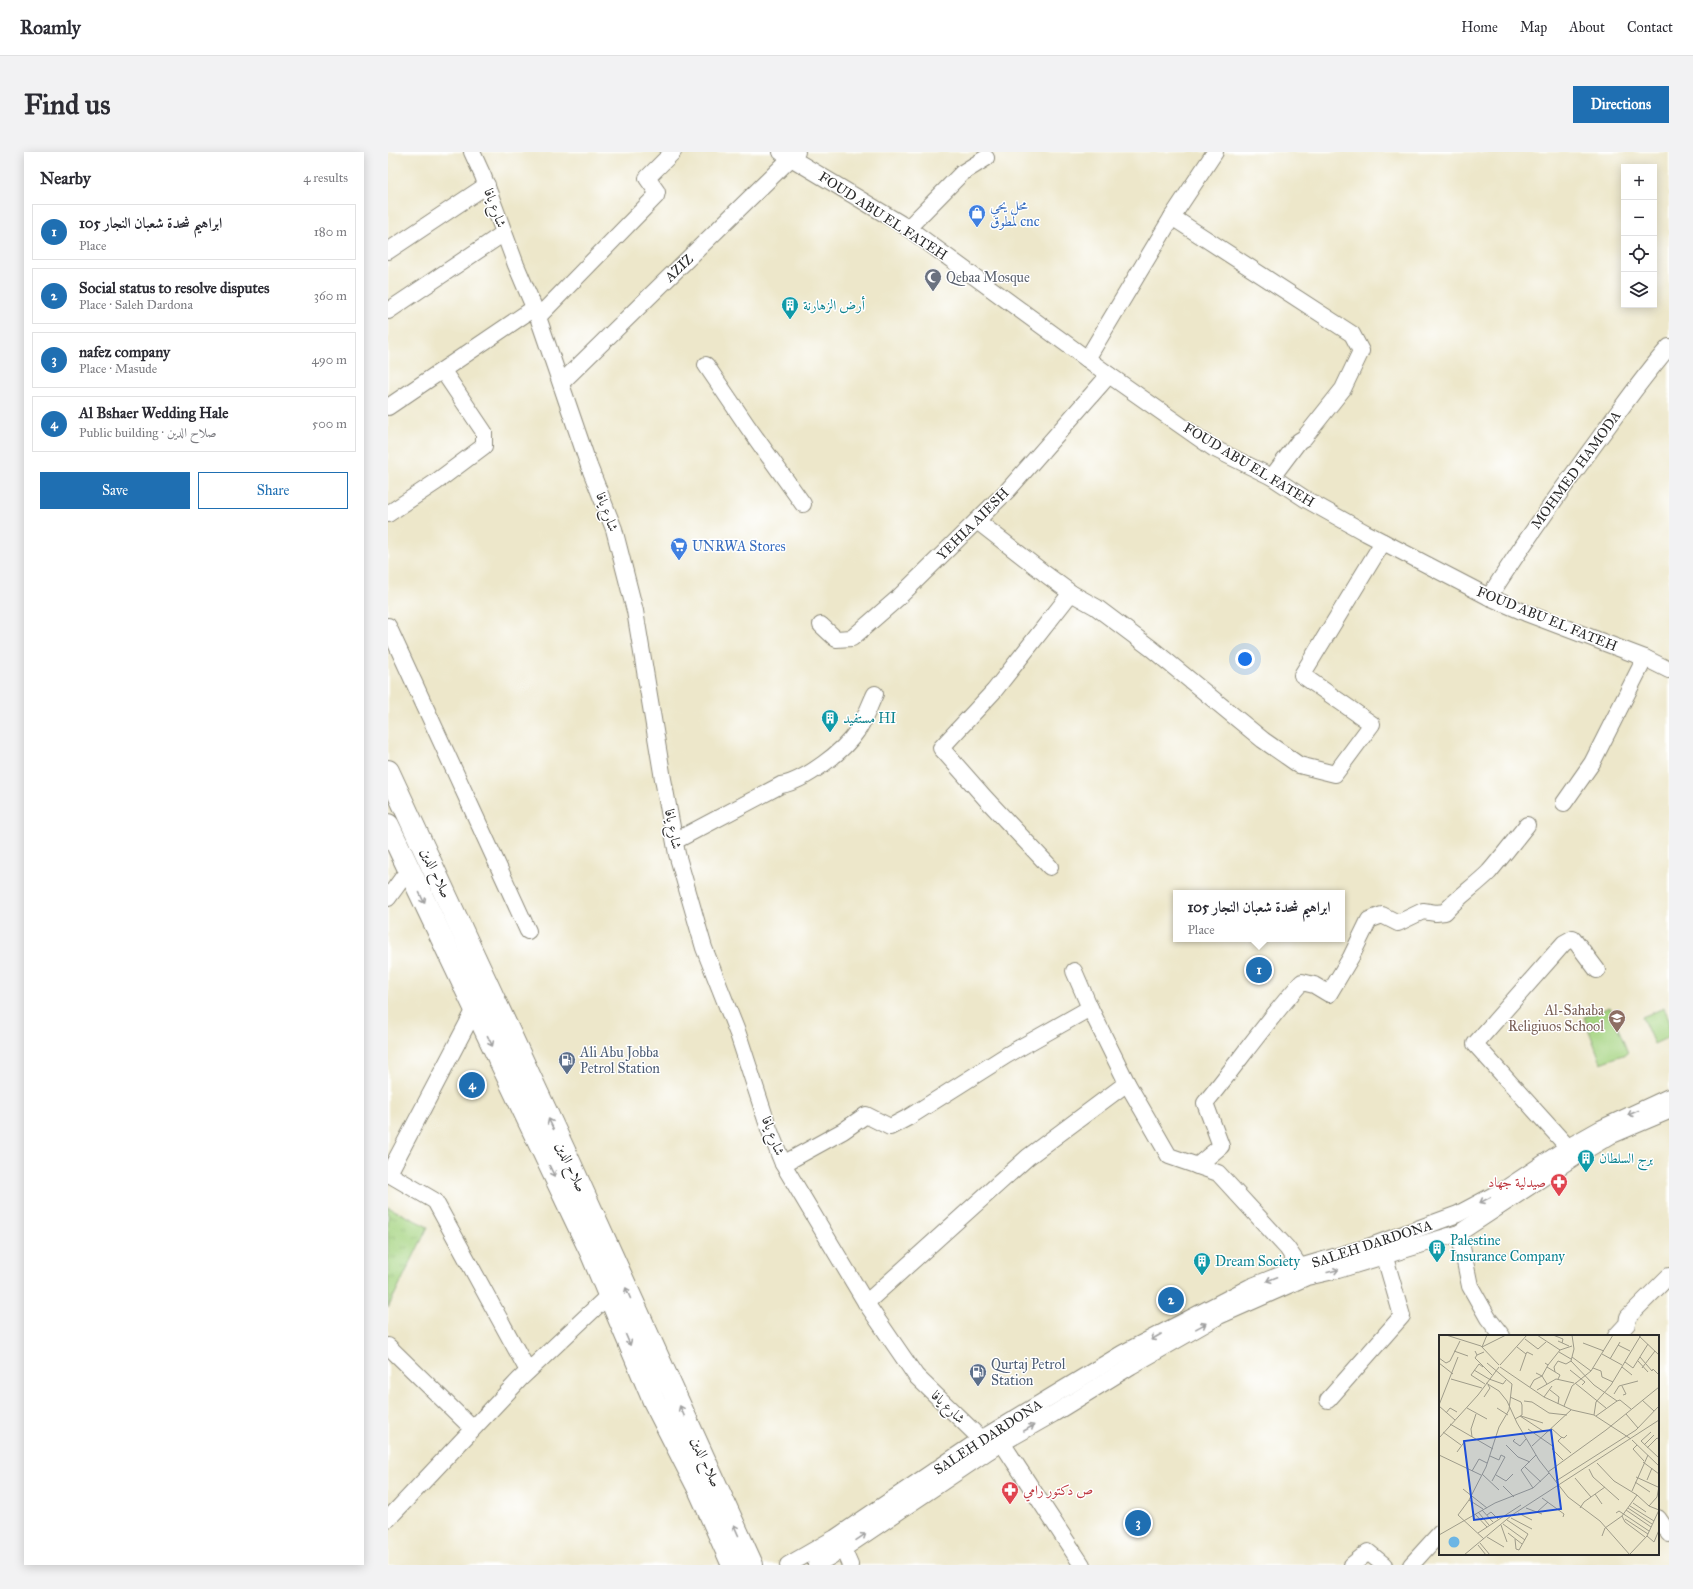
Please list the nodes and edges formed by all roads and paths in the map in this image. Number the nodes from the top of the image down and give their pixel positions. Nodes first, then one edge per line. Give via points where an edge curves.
1 (472, 152) edge
2 (673, 152) edge
3 (1215, 152) edge
4 (790, 154) edge
5 (986, 158) dead end
6 (486, 185) junction
7 (1172, 217) junction
8 (908, 228) junction
9 (504, 232) junction
10 (388, 251) edge
11 (388, 311) edge
12 (536, 312) junction
13 (1669, 347) edge
14 (1088, 359) junction
15 (706, 365) dead end
16 (443, 371) junction
17 (1109, 375) junction
18 (560, 383) junction
19 (388, 407) edge
20 (1272, 477) junction
21 (803, 504) dead end
22 (388, 514) edge
23 (977, 521) junction
24 (1383, 542) junction
25 (1071, 593) junction
26 (1489, 597) junction
27 (821, 625) dead end
28 (388, 626) edge
29 (1645, 658) junction
30 (1669, 670) edge
31 (875, 694) dead end
32 (388, 771) edge
33 (1564, 803) dead end
34 (388, 825) edge
35 (1527, 825) dead end
36 (675, 841) junction
37 (1050, 867) dead end
38 (409, 869) junction
39 (388, 898) edge
40 (528, 932) dead end
41 (1597, 970) dead end
42 (1074, 971) dead end
43 (1090, 1008) junction
44 (474, 1009) junction
45 (1127, 1083) junction
46 (1669, 1097) edge
47 (1669, 1111) edge
48 (1572, 1151) junction
49 (783, 1164) junction
50 (1197, 1166) junction
51 (388, 1175) edge
52 (1459, 1233) junction
53 (1384, 1254) junction
54 (1303, 1272) junction
55 (1669, 1276) edge
56 (609, 1295) junction
57 (866, 1303) junction
58 (1501, 1335) edge
59 (1617, 1335) edge
60 (388, 1346) edge
61 (528, 1370) junction
62 (1328, 1400) dead end
63 (472, 1428) junction
64 (991, 1444) junction
65 (388, 1518) edge
66 (1659, 1519) edge
67 (1439, 1534) edge
68 (1669, 1534) edge
69 (844, 1549) junction
70 (733, 1565) edge
71 (752, 1565) edge
72 (788, 1565) edge
73 (816, 1565) edge
74 (850, 1565) edge
75 (1082, 1565) edge
76 (1352, 1565) edge
77 (1384, 1565) edge
78 (1411, 1565) edge

1 - 6 street, شارع يافا
2 - 12 street via 647,178 657,192 656,196
3 - 7 street
4 - 8 street, FOUD ABU EL FATEH
4 - 18 street, AZIZ
5 - 8 street via 962,173
6 - 9 street, شارع يافا
6 - 10 street
7 - 14 street
7 - 20 street via 1352,334 1361,351 1344,389
8 - 14 street, FOUD ABU EL FATEH
9 - 11 street
9 - 12 street, شارع يافا
12 - 16 street
12 - 18 street, شارع يافا
13 - 26 street, MOHMED HAMODA via 1645,374 1578,466
14 - 17 street, FOUD ABU EL FATEH
15 - 21 street
16 - 19 street
16 - 22 street via 484,432 484,446
17 - 20 street, FOUD ABU EL FATEH via 1213,448
17 - 23 street, YEHIA AIESH via 1008,490
18 - 36 street, شارع يافا via 614,529 635,611
20 - 24 street, FOUD ABU EL FATEH via 1307,500
23 - 25 street
23 - 27 street, YEHIA AIESH via 898,598 852,638 836,638
24 - 25 street via 1302,675 1372,724 1335,774 1299,765 1263,740 1152,649 1096,607
24 - 26 street, FOUD ABU EL FATEH
25 - 37 street via 994,691 941,748
26 - 29 street, FOUD ABU EL FATEH
28 - 40 street
29 - 30 street, FOUD ABU EL FATEH
29 - 33 street via 1592,763
31 - 36 street via 858,731 812,773 792,784 781,785
71 -> 32 highway, صلاح الدين
34 - 38 highway, صلاح الدين
35 - 50 street via 1489,872 1445,912 1423,910 1398,923 1382,915 1369,920 1329,994 1314,985 1302,982 1277,1009 1205,1103 1221,1146
36 - 49 street, شارع يافا via 704,948 738,1034
38 - 39 street
38 -> 44 highway, صلاح الدين
41 - 48 street via 1573,938 1564,943 1475,1044
42 - 43 street
43 - 45 street
43 - 49 street via 1007,1055 890,1127 866,1115 843,1131
44 - 51 street
44 -> 56 highway, صلاح الدين via 591,1252
45 - 50 street via 1169,1156
45 - 57 street via 1028,1157
46 -> 48 street, SALEH DARDONA via 1629,1114
47 - 48 street, SALEH DARDONA
48 - 52 street, SALEH DARDONA
48 -> 54 street, SALEH DARDONA via 1458,1214
49 - 57 street, شارع يافا
50 - 54 street via 1218,1173 1287,1248
51 - 61 street via 435,1201
52 - 53 street, SALEH DARDONA
52 - 58 street via 1470,1286 1488,1318
54 -> 53 street, SALEH DARDONA via 1338,1270
53 - 62 street via 1402,1316
64 -> 54 street, SALEH DARDONA
54 -> 64 street, SALEH DARDONA via 1250,1287 1123,1353
55 - 59 street via 1628,1317 1627,1324
56 - 61 street
56 -> 70 highway, صلاح الدين via 654,1401 699,1489
57 - 64 street, شارع يافا via 916,1376
60 - 63 street
61 - 63 street
63 - 65 street
69 -> 64 street, SALEH DARDONA
64 - 72 street, SALEH DARDONA
64 - 75 street, شارع يافا
66 - 68 street
67 - 78 street
69 - 73 street, SALEH DARDONA
69 - 74 street
76 - 77 street via 1368,1552

